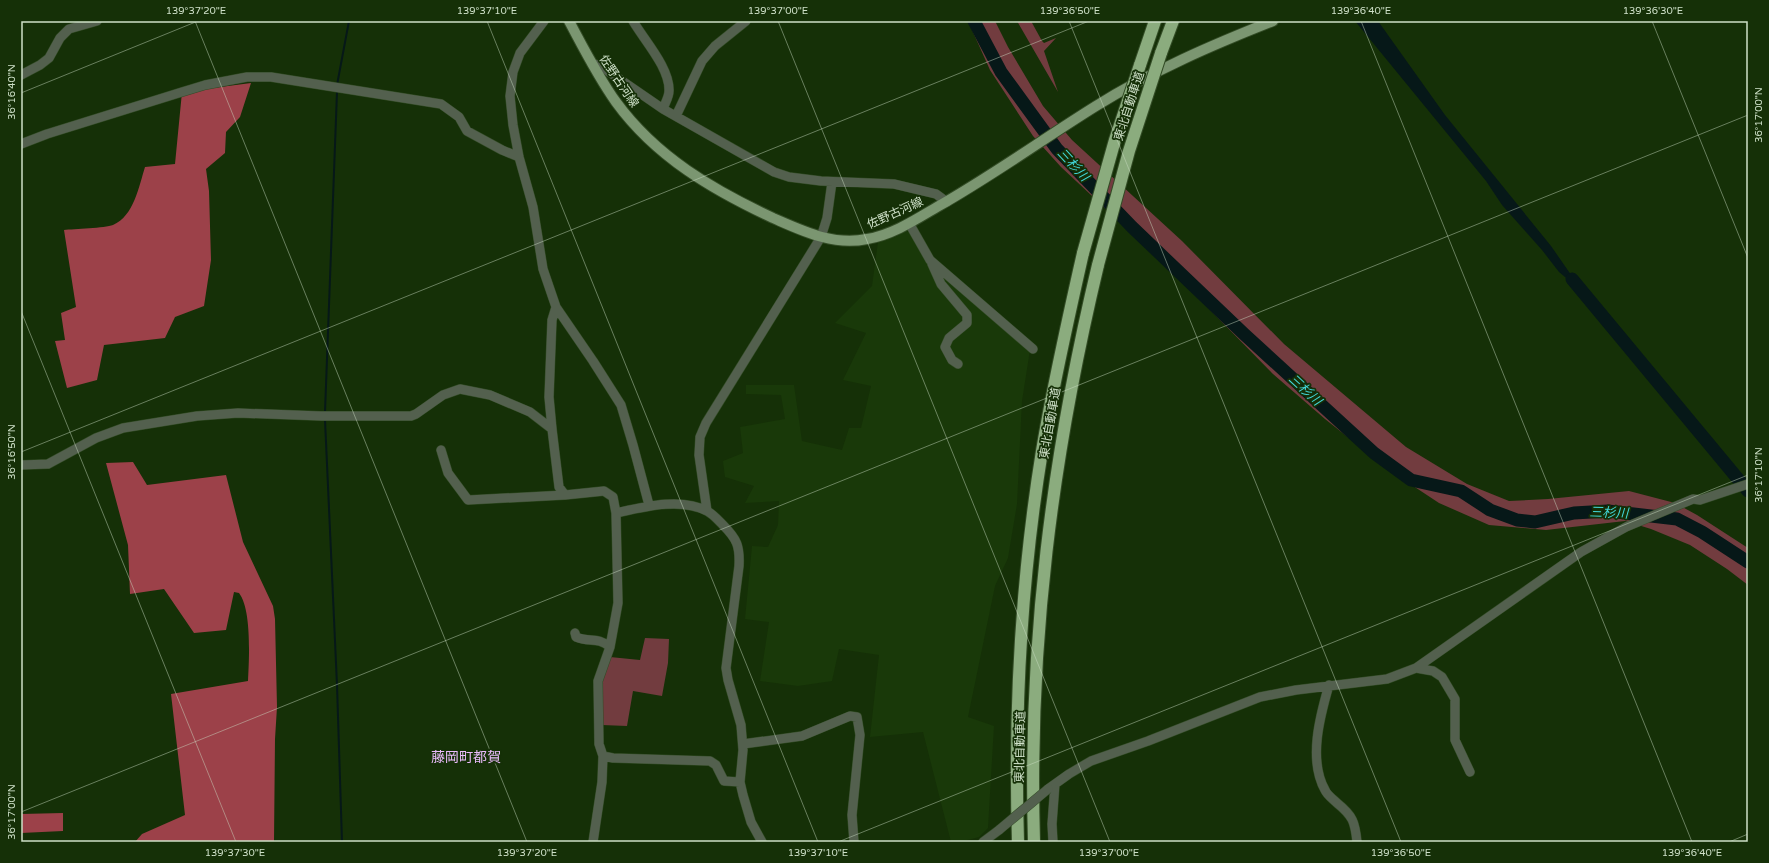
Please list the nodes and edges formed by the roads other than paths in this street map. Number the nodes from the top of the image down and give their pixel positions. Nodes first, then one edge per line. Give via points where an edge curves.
1 (97, 21) edge
2 (544, 21) edge
3 (569, 21) edge
4 (633, 21) edge
5 (746, 21) edge
6 (1155, 21) edge
7 (1173, 21) edge
8 (1273, 21) edge
9 (592, 64) junction
10 (21, 75) edge
11 (663, 109) junction
12 (676, 116) junction
13 (21, 144) edge
14 (519, 157) junction
15 (832, 182) junction
16 (947, 202) junction
17 (909, 223) junction
18 (821, 237) junction
19 (930, 260) junction
20 (556, 307) junction
21 (1034, 349) dead end
22 (958, 364) dead end
23 (552, 429) junction
24 (441, 450) dead end
25 (21, 465) edge
26 (1748, 484) edge
27 (565, 495) junction
28 (649, 505) junction
29 (708, 511) junction
30 (616, 513) junction
31 (575, 633) dead end
32 (610, 647) junction
33 (1416, 668) junction
34 (1329, 685) junction
35 (743, 744) junction
36 (603, 756) junction
37 (1470, 772) dead end
38 (740, 782) junction
39 (1052, 786) junction
40 (997, 835) edge
41 (593, 842) edge
42 (762, 842) edge
43 (854, 842) edge
44 (983, 842) edge
45 (1018, 842) edge
46 (1034, 842) edge
47 (1053, 842) edge
48 (1357, 842) edge

1 - 10 street via 69,29 60,38 49,58
2 - 14 street via 520,53 513,72 510,96
3 - 9 main road, 佐野古河線
4 - 11 street via 665,72 669,92
5 - 12 street via 715,46 702,62
6 - 45 highway, 東北自動車道, bridge via 1115,140 1083,254 1042,452 1028,556 1019,680
7 - 46 highway, 東北自動車道, bridge via 1128,152 1098,265 1067,406 1044,563 1035,688
8 - 16 main road, 佐野古河線 via 1166,67 1115,94
9 - 11 street via 612,73
9 - 18 main road, 佐野古河線 via 628,117 680,166 722,193 790,226
11 - 12 street
12 - 15 street via 774,172 801,179
13 - 14 street via 205,85 260,76 441,104 459,116 467,131
14 - 20 street via 533,207 543,269
15 - 16 street via 894,184 936,194
15 - 18 street via 827,218
16 - 17 main road, 佐野古河線
17 - 18 main road, 佐野古河線 via 868,239 847,241
17 - 19 street
18 - 29 street via 702,430 699,455
19 - 21 street
19 - 22 street via 941,284 967,315 967,323 949,338 945,347 952,360
20 - 23 street via 552,320 549,397
20 - 28 street via 620,405
23 - 25 street via 530,412 490,395 460,389 443,395 411,416 238,413 197,416 123,428 96,438 48,464
23 - 27 street via 559,487
24 - 27 street via 448,473 468,500
26 - 33 street via 1700,500 1693,499 1599,541
27 - 30 street via 604,491 613,497
28 - 29 street via 693,506
28 - 30 street
29 - 35 street via 732,534 740,553 726,668 741,725
30 - 32 street via 618,603
31 - 32 street via 576,637 603,641
32 - 36 street via 598,682 599,744
33 - 34 street via 1387,678
33 - 37 street via 1433,671 1442,677 1455,699 1454,740
34 - 39 street via 1253,700 1148,742 1091,761
34 - 48 street via 1320,715 1316,756 1320,780 1325,791 1352,816
35 - 38 street
35 - 43 street via 802,736 850,716 857,717 860,735 852,815
36 - 38 street via 710,762 716,765 724,781
36 - 41 street via 602,782
38 - 42 street via 751,822
39 - 40 street, bridge
39 - 47 street
40 - 44 street

